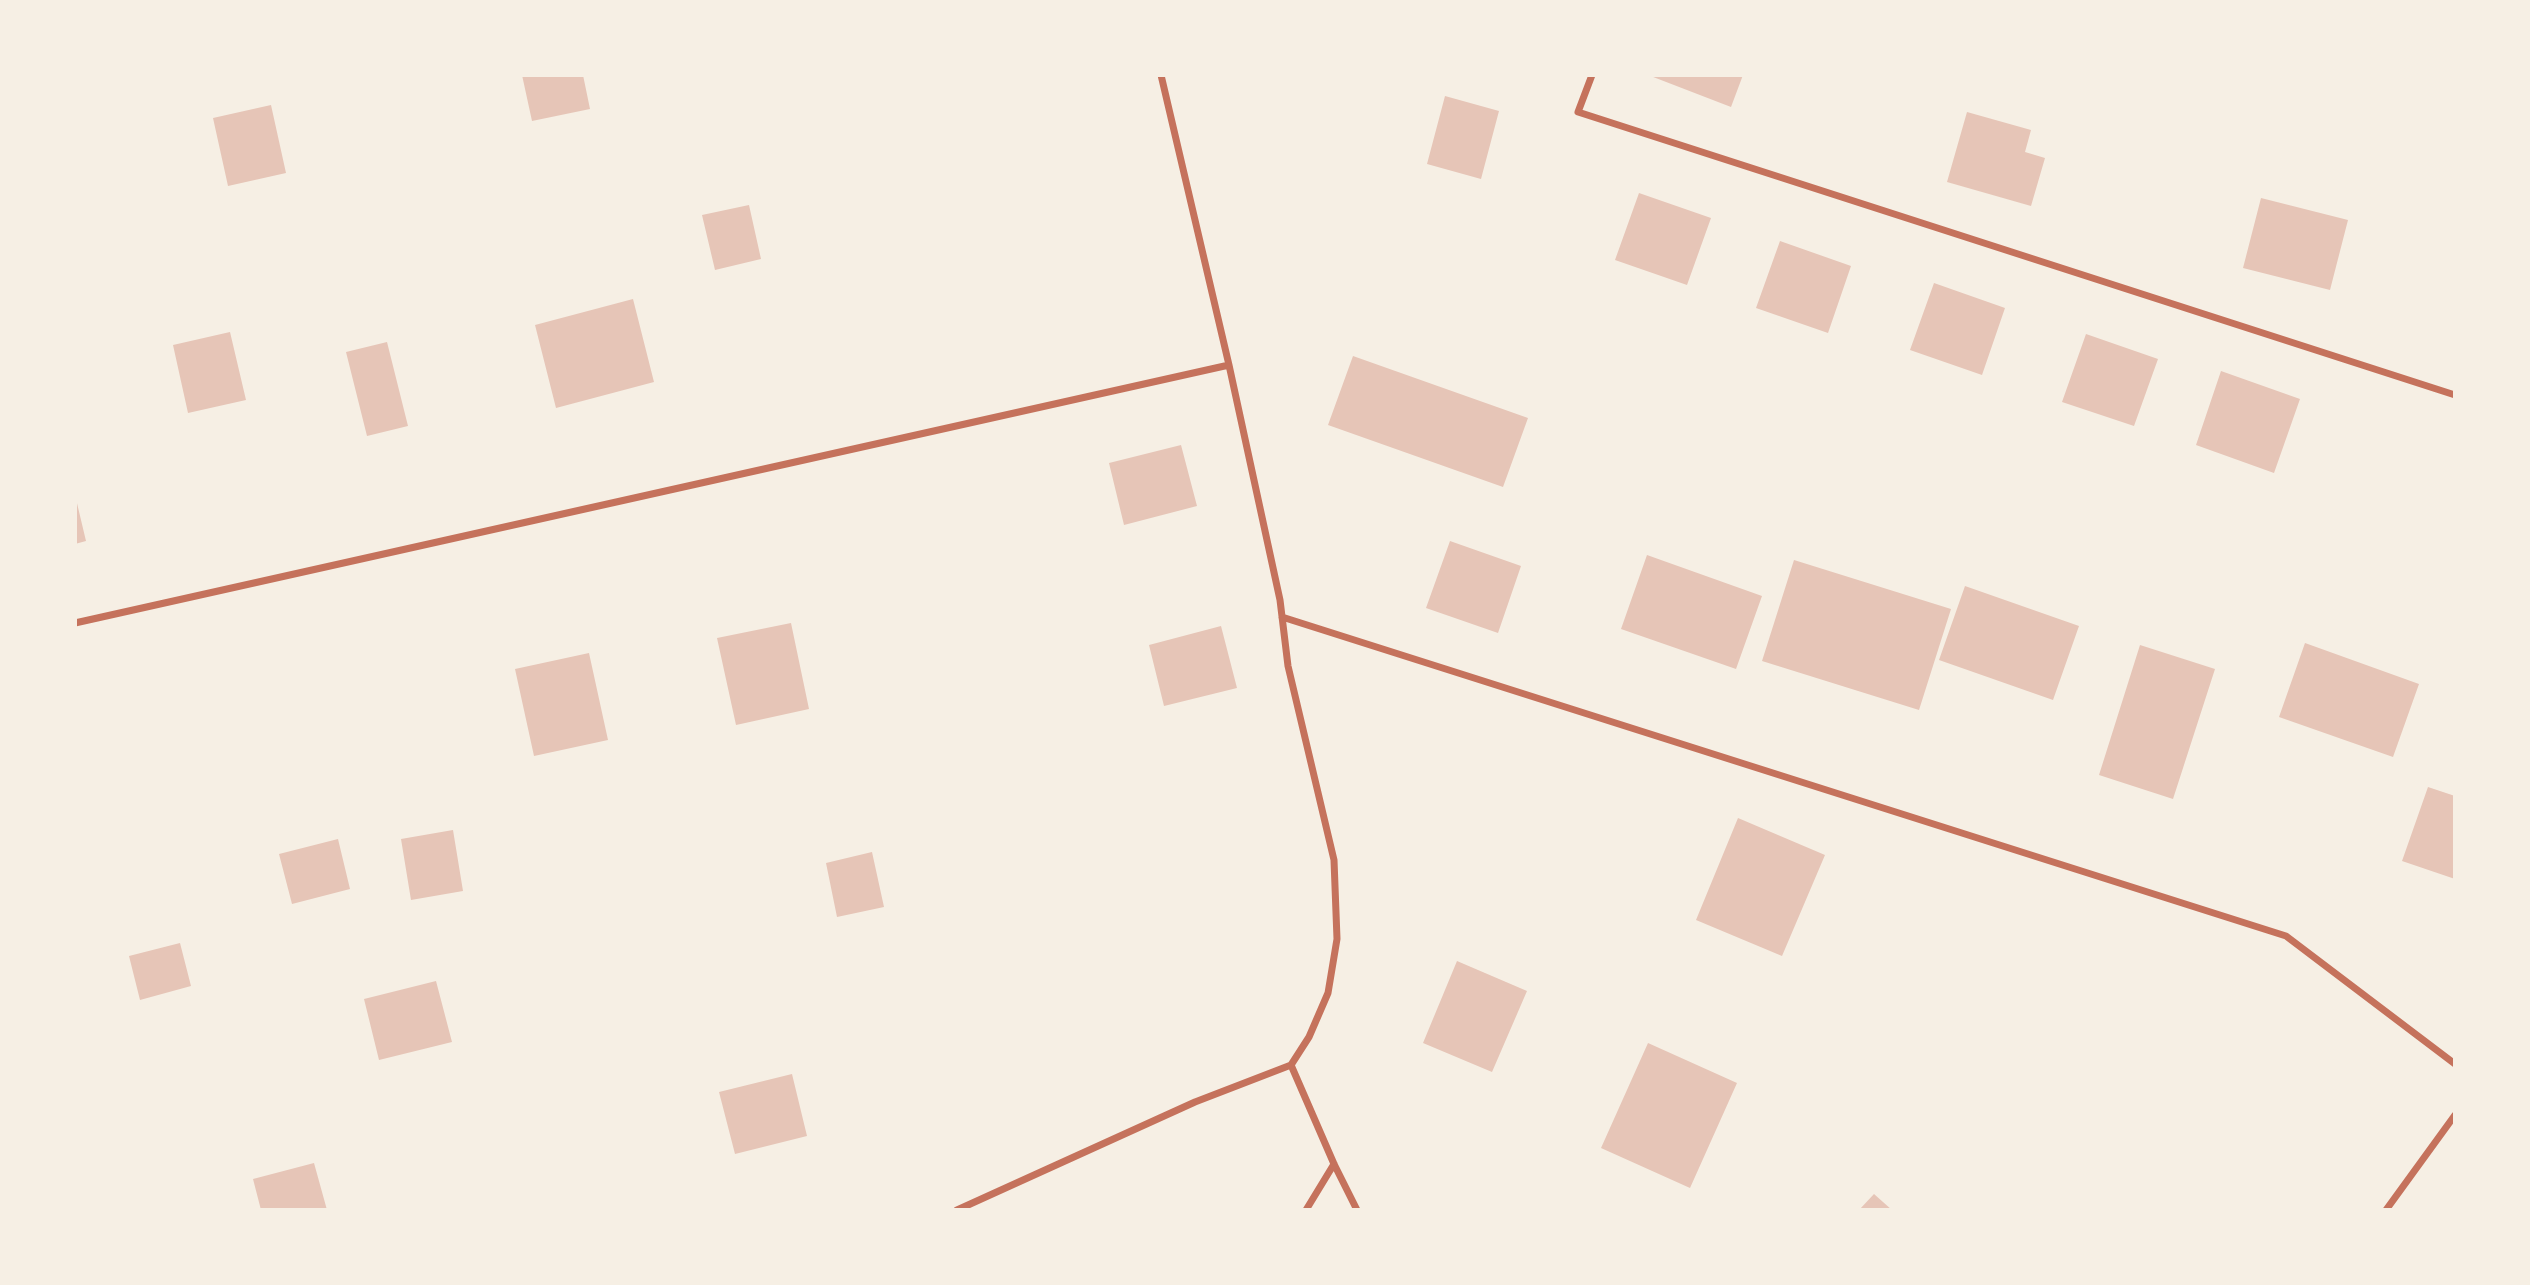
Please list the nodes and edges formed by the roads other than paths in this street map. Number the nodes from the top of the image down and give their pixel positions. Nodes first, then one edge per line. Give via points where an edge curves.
1 (1161, 75) edge
2 (1592, 75) edge
3 (1229, 365) junction
4 (2455, 395) edge
5 (1282, 617) junction
6 (75, 623) edge
7 (2455, 1064) edge
8 (1291, 1065) junction
9 (2455, 1115) edge
10 (1334, 1164) junction
11 (957, 1210) edge
12 (1306, 1210) edge
13 (1357, 1210) edge
14 (2386, 1210) edge

1 - 3 street
2 - 4 street via 1578,112
3 - 5 street
3 - 6 street
5 - 7 street via 2286,936
5 - 8 street via 1288,666 1334,860 1337,939 1328,993
8 - 10 street
8 - 11 street via 1195,1102
9 - 14 street
10 - 12 street
10 - 13 street

